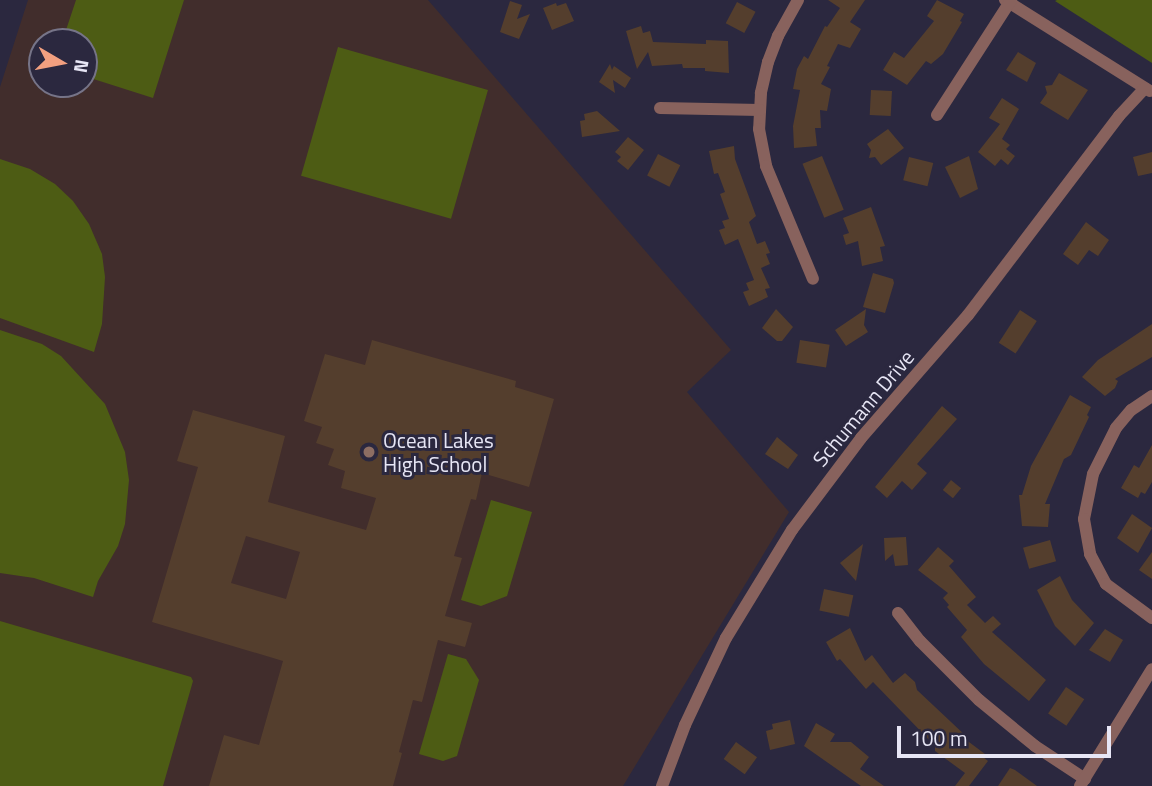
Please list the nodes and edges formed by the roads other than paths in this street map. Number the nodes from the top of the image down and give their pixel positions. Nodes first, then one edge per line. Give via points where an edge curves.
1 (799, 0) edge
2 (1008, 1) edge
3 (1149, 90) edge
4 (660, 108) dead end
5 (760, 110) junction
6 (937, 115) dead end
7 (813, 279) dead end
8 (1152, 396) edge
9 (898, 613) dead end
10 (1152, 618) edge
11 (1152, 669) edge
12 (1082, 782) edge
13 (662, 786) edge

1 - 5 street via 768,62
2 - 3 street
2 - 6 street
3 - 13 street, Schumann Drive via 1119,116 968,315 861,439 792,530 726,638
4 - 5 street
5 - 7 street via 766,166
8 - 10 street via 1131,410 1116,429 1093,474 1084,519 1090,554 1106,584
9 - 12 street via 979,700
11 - 12 street

